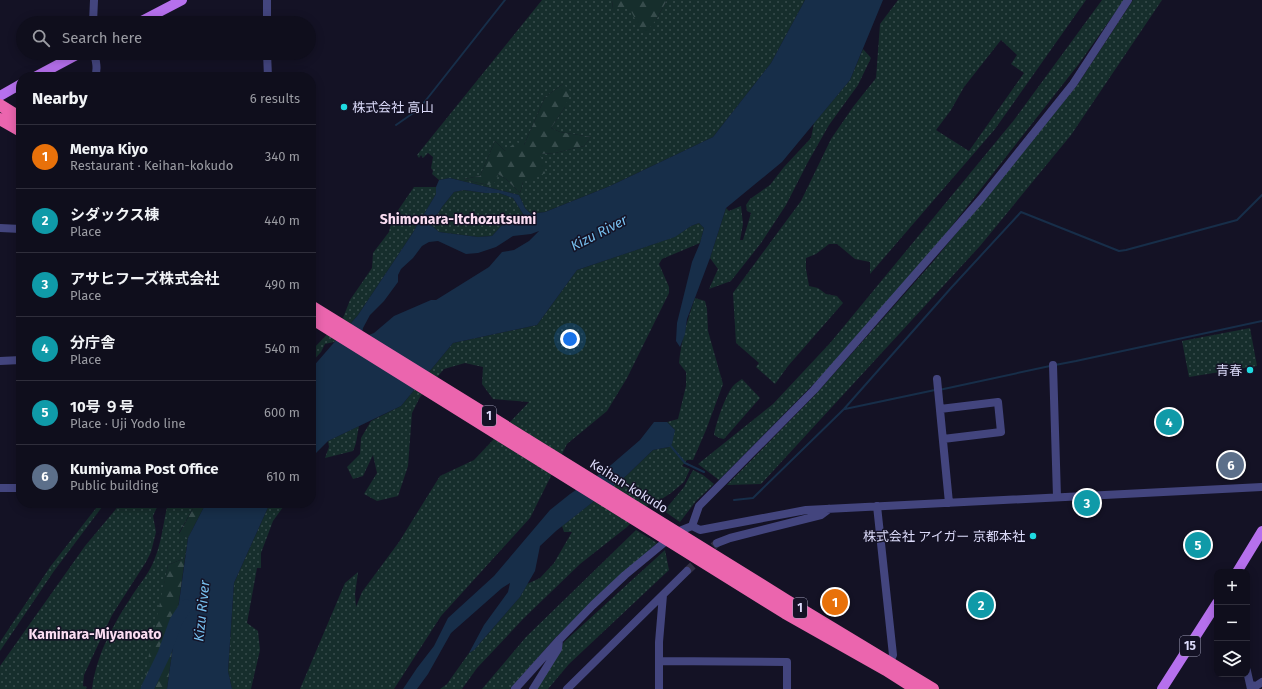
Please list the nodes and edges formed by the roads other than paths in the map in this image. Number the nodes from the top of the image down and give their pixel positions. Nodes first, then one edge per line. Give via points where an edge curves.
1 (94, 0) edge
2 (182, 0) edge
3 (267, 0) edge
4 (1128, 0) edge
5 (93, 16) edge
6 (151, 16) edge
7 (267, 16) edge
8 (67, 60) edge
9 (96, 60) edge
10 (268, 60) edge
11 (44, 72) edge
12 (97, 72) edge
13 (268, 72) edge
14 (16, 87) edge
15 (0, 96) edge
16 (0, 105) edge
17 (16, 115) edge
18 (0, 119) edge
19 (16, 128) edge
20 (0, 228) edge
21 (16, 229) edge
22 (316, 309) edge
23 (316, 321) edge
24 (16, 360) edge
25 (0, 361) edge
26 (1053, 366) dead end
27 (937, 379) dead end
28 (940, 409) junction
29 (943, 439) junction
30 (1262, 487) edge
31 (0, 488) edge
32 (16, 488) edge
33 (1057, 497) junction
34 (949, 503) junction
35 (877, 506) junction
36 (829, 509) junction
37 (692, 526) junction
38 (1262, 531) edge
39 (668, 533) junction
40 (717, 542) tunnel mouth
41 (1239, 569) edge
42 (686, 571) tunnel mouth
43 (663, 595) junction
44 (1216, 605) edge
45 (559, 640) junction
46 (659, 661) junction
47 (890, 662) junction
48 (1250, 676) edge
49 (903, 686) edge
50 (1256, 686) edge
51 (515, 689) edge
52 (533, 689) edge
53 (568, 689) edge
54 (659, 689) edge
55 (787, 689) edge
56 (916, 689) edge
57 (933, 689) edge
58 (1162, 689) edge

1 - 5 street
2 - 6 main road
3 - 7 street
4 - 37 street via 1073,84 981,199 814,390 699,506
8 - 11 main road
9 - 12 street
10 - 13 street
14 - 15 main road
16 - 17 highway
18 - 19 highway
20 - 21 street
22 - 39 highway, Keihan-kokudo / 1
23 - 39 highway, Keihan-kokudo / 1
24 - 25 street
26 - 33 street
27 - 28 street
28 - 29 street
28 - 29 street via 998,402 1001,432
29 - 34 street
30 - 33 street
31 - 32 street
33 - 34 street
34 - 35 street
35 - 36 street
35 - 47 street via 893,655
36 - 37 street via 793,512 700,530
36 - 40 street via 821,515
37 - 39 street
38 - 41 main road
39 - 45 street
39 - 47 highway, Keihan-kokudo / 1
39 - 49 highway, Keihan-kokudo / 1 via 785,613 886,670
42 - 43 street
43 - 46 street
43 - 53 street
44 - 58 main road, 15
45 - 51 street
45 - 52 street via 558,649
46 - 54 street
46 - 55 street via 787,662
47 - 57 highway, Keihan-kokudo / 1
48 - 50 street
49 - 56 highway, Keihan-kokudo / 1

